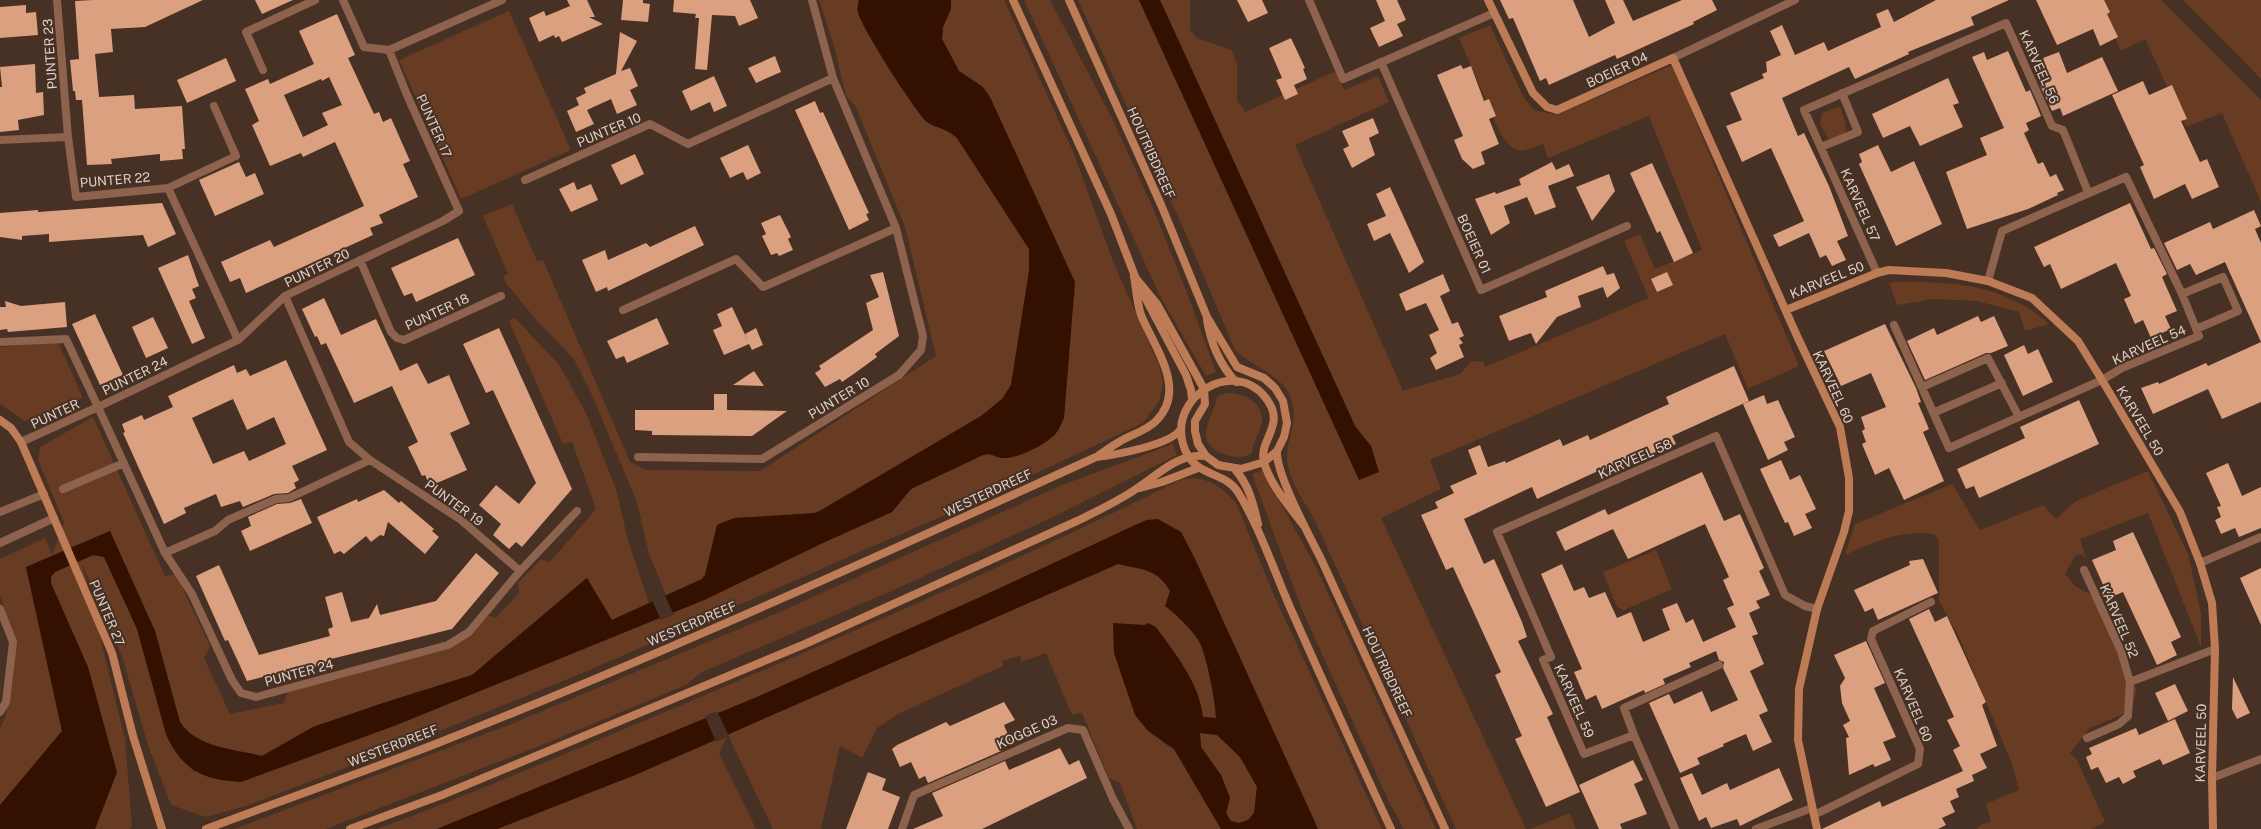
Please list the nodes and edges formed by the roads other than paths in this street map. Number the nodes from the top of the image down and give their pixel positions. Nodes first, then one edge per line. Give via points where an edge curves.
1 (58, 0) edge
2 (315, 0) edge
3 (343, 0) edge
4 (502, 0) edge
5 (812, 0) edge
6 (1013, 0) edge
7 (1069, 0) edge
8 (1309, 0) edge
9 (1488, 0) edge
10 (1795, 0) edge
11 (1494, 13) junction
12 (389, 50) junction
13 (1930, 55) joint
14 (1673, 58) junction
15 (1381, 62) junction
16 (263, 70) dead end
17 (833, 78) junction
18 (1842, 93) junction
19 (214, 106) dead end
20 (66, 107) joint
21 (68, 137) junction
22 (0, 140) edge
23 (1821, 147) junction
24 (525, 180) dead end
25 (168, 188) junction
26 (2088, 192) junction
27 (460, 211) joint
28 (1627, 226) dead end
29 (896, 228) junction
30 (360, 260) junction
31 (1877, 273) junction
32 (1134, 276) junction
33 (1988, 281) junction
34 (2182, 294) junction
35 (285, 296) junction
36 (501, 296) dead end
37 (623, 310) dead end
38 (1786, 310) junction
39 (1207, 317) junction
40 (1894, 325) dead end
41 (2196, 329) junction
42 (238, 340) junction
43 (0, 342) edge
44 (2102, 380) junction
45 (1236, 382) junction
46 (2002, 383) junction
47 (1922, 387) junction
48 (1204, 389) junction
49 (1192, 399) junction
50 (98, 407) junction
51 (1933, 413) junction
52 (2019, 417) junction
53 (0, 420) edge
54 (1181, 428) junction
55 (21, 442) junction
56 (1277, 451) junction
57 (1188, 456) junction
58 (1206, 456) junction
59 (638, 457) dead end
60 (1096, 457) junction
61 (370, 460) junction
62 (1264, 462) junction
63 (124, 463) junction
64 (1198, 468) junction
65 (1234, 468) junction
66 (1137, 488) junction
67 (64, 489) dead end
68 (44, 494) junction
69 (577, 511) dead end
70 (0, 512) edge
71 (54, 518) junction
72 (1304, 526) junction
73 (1260, 535) junction
74 (2261, 537) edge
75 (0, 543) edge
76 (165, 553) junction
77 (2200, 563) junction
78 (2084, 570) dead end
79 (520, 571) junction
80 (1930, 602) dead end
81 (1817, 609) junction
82 (0, 610) edge
83 (2215, 649) junction
84 (1551, 657) joint
85 (1719, 665) dead end
86 (2130, 682) junction
87 (0, 712) edge
88 (1634, 735) junction
89 (2087, 738) dead end
90 (2261, 760) edge
91 (2212, 778) junction
92 (1813, 811) junction
93 (162, 829) edge
94 (206, 829) edge
95 (350, 829) edge
96 (902, 829) edge
97 (1129, 829) edge
98 (1391, 829) edge
99 (1445, 829) edge
100 (1675, 829) edge
101 (1756, 829) edge
102 (1817, 829) edge
103 (2213, 829) edge

1 - 20 street, PUNTER 23
2 - 16 street via 246,32
3 - 12 street via 364,47
4 - 12 street
5 - 17 street, PUNTER 10
6 - 32 main road via 1110,214
7 - 39 main road, HOUTRIBDREEF via 1159,200
8 - 15 street via 1343,78
9 - 11 main road, BOEIER 04
10 - 14 street, BOEIER 04
11 - 14 main road, BOEIER 04 via 1533,93 1547,107 1558,110
11 - 15 street
12 - 27 street, PUNTER 17
13 - 18 street, KARVEEL 57
13 - 26 street, KARVEEL 56 via 2006,22 2052,126 2063,130
14 - 38 main road, KARVEEL 60
15 - 28 street, BOEIER 01 via 1481,290
17 - 24 street, PUNTER 10 via 688,144 650,124
17 - 29 street, PUNTER 10
18 - 23 street via 1858,132
18 - 23 street, KARVEEL 57 via 1804,110
19 - 25 street via 236,156
20 - 21 street, PUNTER 22
21 - 22 street
21 - 25 street, PUNTER 22 via 76,197
23 - 31 street, KARVEEL 57
25 - 42 street
26 - 33 street via 2002,231
26 - 34 street, KARVEEL 54 via 2126,177
27 - 30 street, PUNTER 20
29 - 37 street via 763,287 736,259
29 - 59 street, PUNTER 10 via 923,336 921,350 899,375 762,459
30 - 35 street, PUNTER 20
30 - 36 street, PUNTER 18 via 391,332 404,340
31 - 33 main road, KARVEEL 50 via 1889,270 1946,273
31 - 38 main road, KARVEEL 50
32 - 48 main road via 1157,304
32 - 49 main road via 1186,375
32 - 60 main road via 1140,313 1167,372 1168,401 1150,426 1119,441
33 - 44 main road, KARVEEL 50 via 2032,298 2078,341
34 - 41 street, KARVEEL 54
34 - 41 street, KARVEEL 54 via 2223,277 2238,311
35 - 42 street, PUNTER 20
35 - 61 street, PUNTER 19 via 349,442
38 - 81 main road, KARVEEL 60 via 1840,427 1849,478 1849,511 1844,532
39 - 45 main road, HOUTRIBDREEF via 1209,334 1218,359
39 - 56 main road, HOUTRIBDREEF via 1222,338 1231,359 1243,370 1264,378 1275,388 1283,401 1287,423
40 - 47 street
41 - 44 street, KARVEEL 54 via 2199,336 2122,368
42 - 50 street, PUNTER 24
43 - 50 street via 66,339
44 - 52 street
44 - 77 main road, KARVEEL 50 via 2180,512
45 - 48 main road via 1220,383
45 - 62 main road via 1256,388 1270,404 1273,425 1263,451
46 - 47 street via 1988,358
46 - 51 street
46 - 52 street
47 - 51 street
48 - 49 main road
48 - 58 main road via 1205,404 1196,421 1195,431 1198,444
49 - 54 main road
50 - 55 street, PUNTER
50 - 63 street, PUNTER 24
51 - 52 street via 1948,448
53 - 55 main road, PUNTER 27 via 11,428
54 - 57 main road via 1182,443
54 - 60 main road, WESTERDREEF via 1168,438 1124,454
55 - 68 main road, PUNTER 27
56 - 62 main road
56 - 72 main road, HOUTRIBDREEF via 1279,470
57 - 58 main road
57 - 64 main road
57 - 66 main road via 1156,473
58 - 65 main road via 1218,465
60 - 94 main road, WESTERDREEF via 788,596 580,684 408,754
61 - 76 street via 289,498 276,499 228,520 216,531
61 - 79 street, PUNTER 19 via 461,520
62 - 65 main road
62 - 72 main road, HOUTRIBDREEF via 1282,495
63 - 67 street
63 - 76 street, PUNTER 24
64 - 66 main road via 1162,482
64 - 73 main road via 1223,479 1237,491
65 - 73 main road via 1247,485 1252,497
66 - 95 main road via 1076,521 805,644 456,789
68 - 70 street
68 - 71 main road, PUNTER 27
69 - 79 street
71 - 75 street
71 - 93 main road, PUNTER 27 via 112,653 133,736
72 - 99 main road, HOUTRIBDREEF via 1322,559
73 - 98 main road via 1306,644
74 - 77 street
76 - 79 street, PUNTER 24 via 192,594 232,680 241,692 256,697 448,645 468,632
77 - 83 main road, KARVEEL 50 via 2212,603
78 - 86 street, KARVEEL 52 via 2121,651
80 - 92 street, KARVEEL 60 via 1873,631 1871,639 1920,749 1918,764
81 - 84 street, KARVEEL 58 via 1805,606 1785,595 1716,436 1497,532
81 - 92 main road, KARVEEL 60 via 1799,689 1798,740
82 - 87 street via 13,642 6,702
83 - 86 street
83 - 91 main road, KARVEEL 50
84 - 88 street, KARVEEL 59 via 1543,660 1584,754
85 - 88 street via 1624,708
86 - 89 street, KARVEEL 52 via 2128,716 2119,724
88 - 100 street
90 - 91 street
91 - 103 main road, KARVEEL 50
92 - 101 street
92 - 102 main road, KARVEEL 60
96 - 97 street, KOGGE 03 via 914,795 1068,728 1082,730

